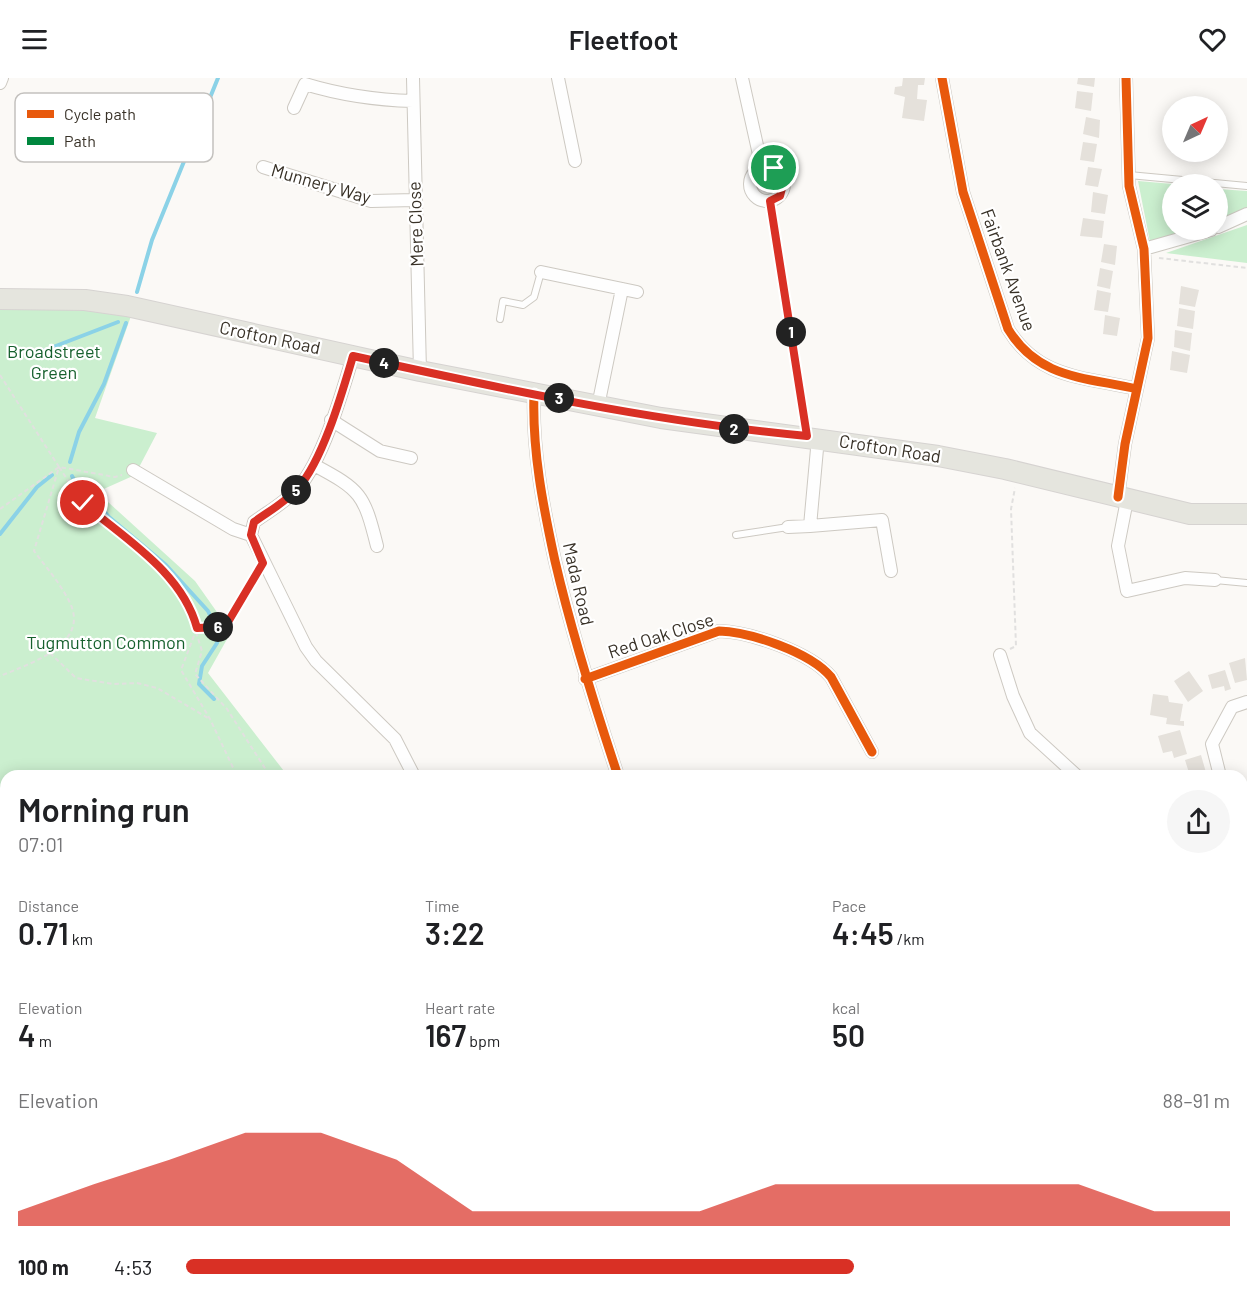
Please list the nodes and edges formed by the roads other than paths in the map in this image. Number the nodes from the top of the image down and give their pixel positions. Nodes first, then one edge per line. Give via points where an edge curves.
1 (2, 78) edge
2 (412, 78) edge
3 (558, 78) edge
4 (742, 78) edge
5 (942, 78) edge
6 (1125, 78) edge
7 (0, 83) edge
8 (413, 100) junction
9 (294, 108) dead end
10 (575, 160) dead end
11 (263, 167) dead end
12 (762, 168) junction
13 (1128, 175) junction
14 (1247, 186) edge
15 (415, 200) junction
16 (1247, 214) edge
17 (1228, 223) edge
18 (1181, 240) edge
19 (1144, 253) junction
20 (541, 272) joint
21 (622, 289) junction
22 (637, 292) dead end
23 (0, 299) edge
24 (500, 319) dead end
25 (353, 356) junction
26 (420, 371) junction
27 (1137, 389) junction
28 (534, 394) junction
29 (598, 406) junction
30 (331, 420) junction
31 (813, 437) junction
32 (411, 458) dead end
33 (314, 465) junction
34 (133, 470) road end
35 (1123, 498) junction
36 (1247, 514) edge
37 (810, 526) junction
38 (788, 527) joint
39 (251, 535) junction
40 (736, 536) dead end
41 (377, 546) dead end
42 (891, 571) dead end
43 (1215, 580) joint
44 (1247, 583) edge
45 (1000, 655) road end
46 (585, 679) junction
47 (1247, 702) edge
48 (872, 752) dead end
49 (405, 762) junction
50 (407, 770) edge
51 (410, 770) edge
52 (616, 770) edge
53 (1070, 770) edge
54 (1218, 770) edge

1 - 7 street
2 - 8 street, Mere Close
3 - 10 street
4 - 12 street
5 - 27 street, Fairbank Avenue via 963,192 1008,329 1018,346 1048,369
6 - 13 street
8 - 9 street via 347,95 305,84
8 - 15 street, Mere Close
11 - 15 street, Munnery Way via 371,201
12 - 12 street via 751,179 751,190 759,199 770,201 780,196 784,180 778,171
13 - 14 lane
13 - 19 street
15 - 26 street, Mere Close
16 - 17 street
18 - 19 street
19 - 27 street via 1148,338
20 - 21 street
20 - 24 lane via 534,297 523,305 503,301
21 - 22 street
21 - 29 street
23 - 25 main road, Crofton Road via 85,300 127,306
25 - 26 main road, Crofton Road
25 - 30 street
26 - 28 main road, Crofton Road
27 - 35 street
28 - 29 main road, Crofton Road
28 - 46 street, Mada Road via 542,502
29 - 31 main road, Crofton Road via 723,428
30 - 32 street via 380,452
30 - 33 street
31 - 35 main road, Crofton Road via 938,456
31 - 37 street
33 - 39 street via 292,495 254,522
33 - 41 street via 358,491
34 - 39 street via 233,529
35 - 36 main road, Crofton Road via 1190,514
35 - 43 street via 1118,546 1127,591 1185,578
37 - 38 street
37 - 42 street via 882,520
38 - 40 lane
39 - 49 street via 306,647 395,739
43 - 44 lane
45 - 53 street via 1030,733
46 - 48 street, Red Oak Close via 719,631 738,632 822,667
46 - 52 street, Mada Road
47 - 54 street via 1232,707 1212,744
49 - 50 street
49 - 51 street

